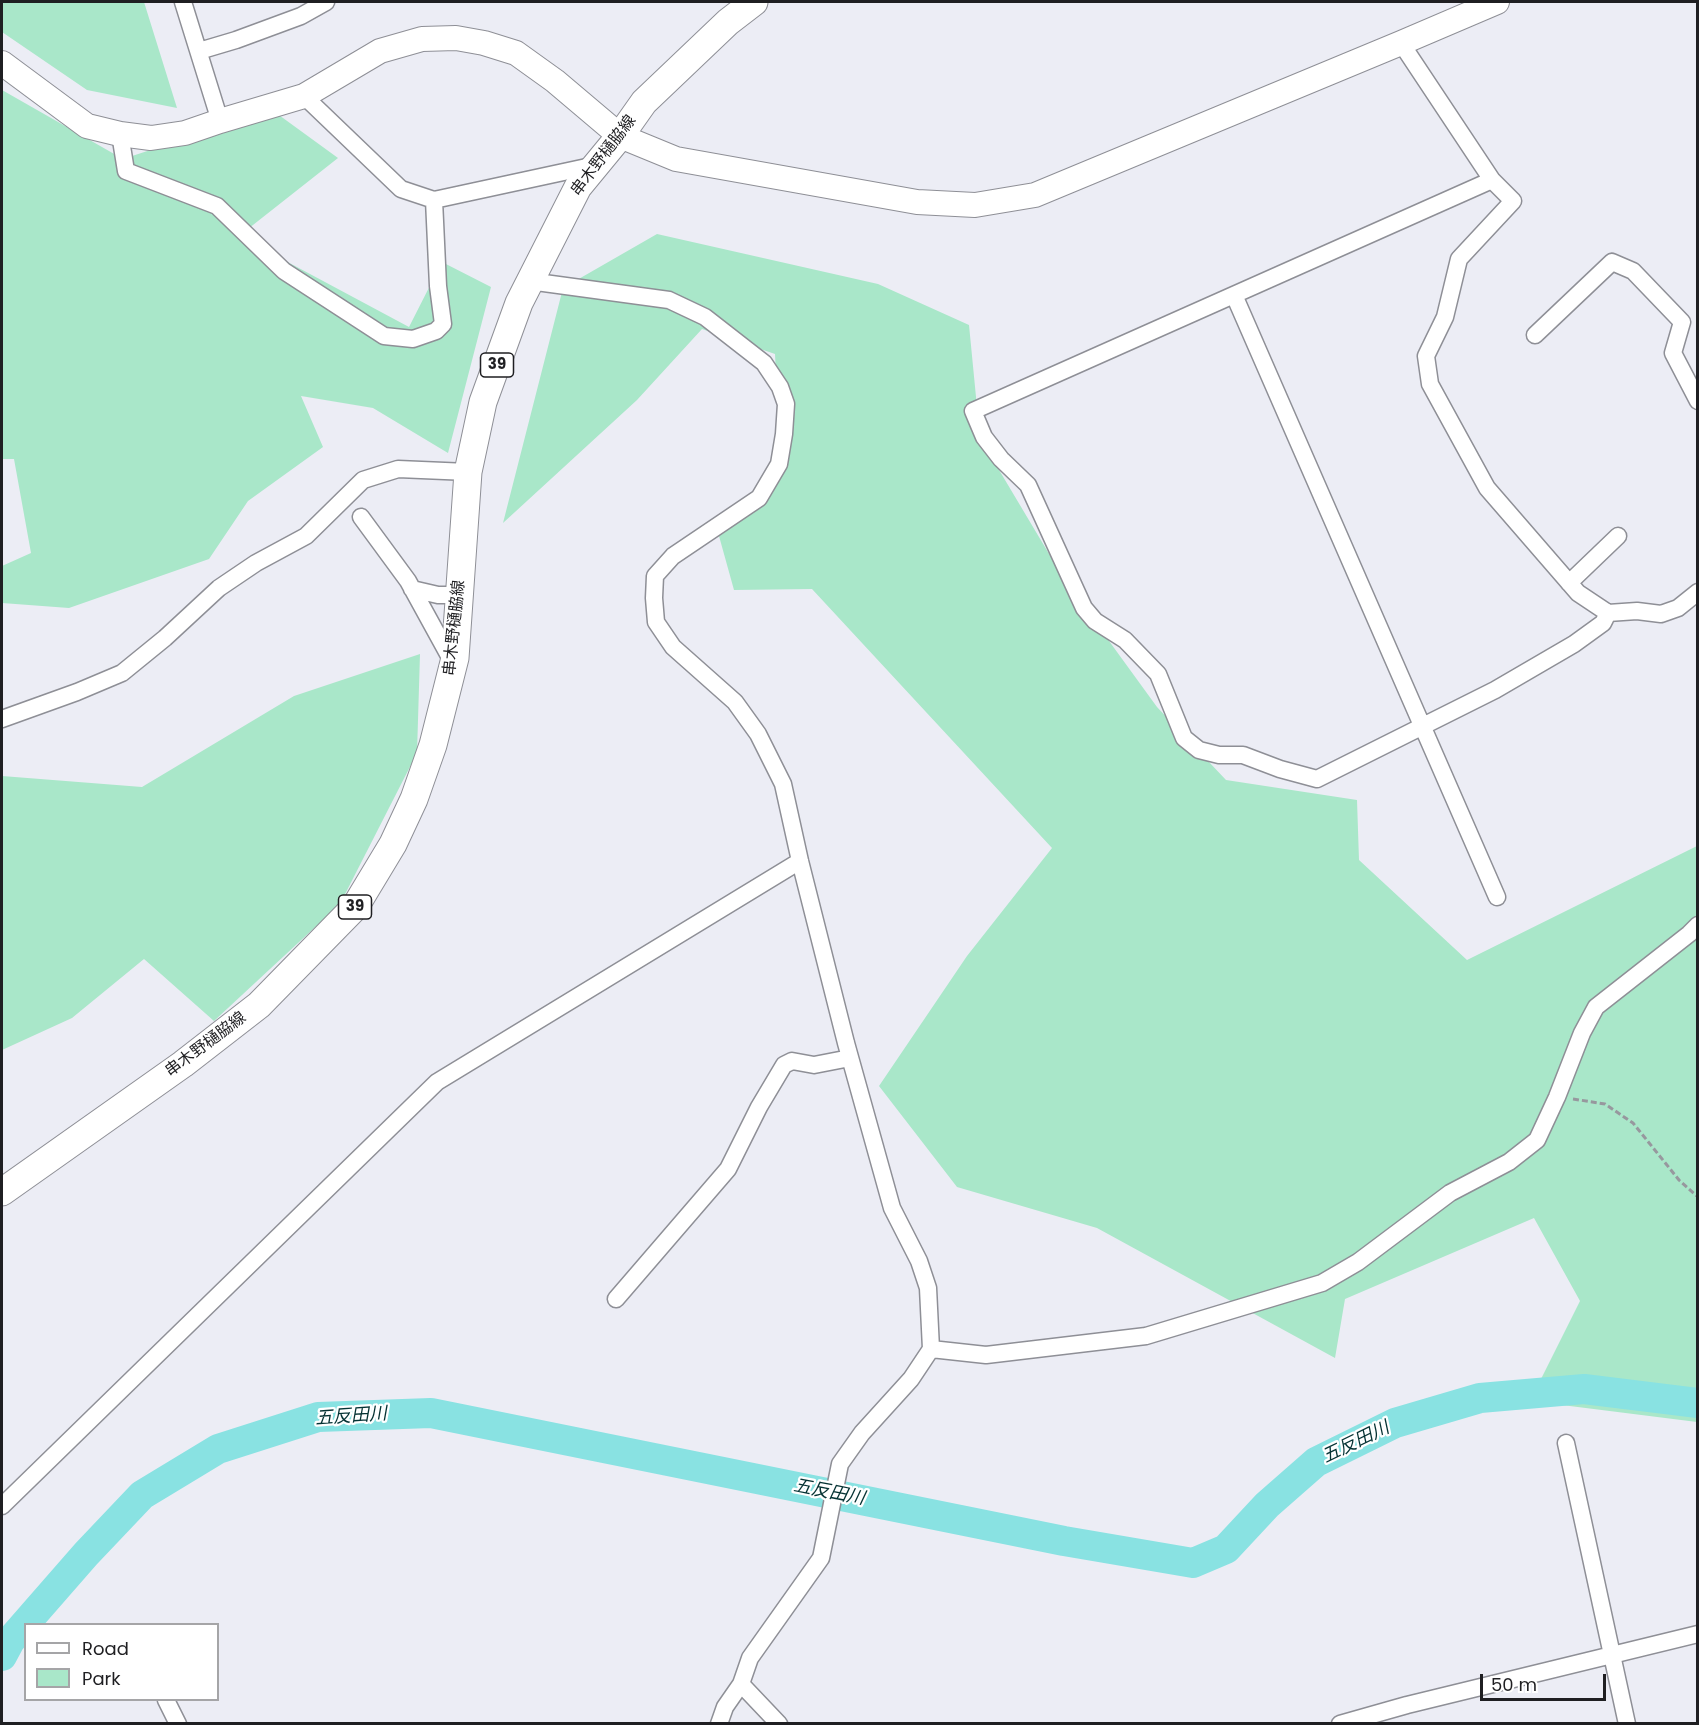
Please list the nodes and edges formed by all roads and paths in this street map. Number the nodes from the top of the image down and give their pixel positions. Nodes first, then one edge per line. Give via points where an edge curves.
1 (183, 2) edge
2 (326, 2) edge
3 (754, 2) edge
4 (1497, 2) edge
5 (299, 9) edge
6 (1401, 44) junction
7 (198, 51) junction
8 (2, 63) edge
9 (304, 96) junction
10 (220, 121) junction
11 (120, 134) junction
12 (620, 136) junction
13 (597, 164) junction
14 (1492, 180) junction
15 (434, 200) junction
16 (530, 281) junction
17 (1234, 295) junction
18 (1535, 335) dead end
19 (1698, 400) edge
20 (468, 472) junction
21 (361, 517) dead end
22 (1618, 536) dead end
23 (1569, 583) junction
24 (412, 589) junction
25 (1698, 592) edge
26 (459, 596) junction
27 (1608, 613) junction
28 (454, 664) junction
29 (2, 719) edge
30 (1422, 727) junction
31 (800, 861) junction
32 (1497, 897) dead end
33 (1698, 925) edge
34 (850, 1058) junction
35 (1557, 1097) junction
36 (2, 1192) edge
37 (1698, 1197) edge
38 (616, 1299) dead end
39 (931, 1349) junction
40 (1566, 1443) dead end
41 (2, 1506) edge
42 (1698, 1634) edge
43 (1612, 1655) junction
44 (741, 1684) junction
45 (166, 1701) edge
46 (178, 1724) edge
47 (719, 1724) edge
48 (779, 1724) edge
49 (1340, 1724) edge
50 (1627, 1724) edge

1 - 7 street
2 - 5 street
3 - 12 main road, 串木野樋脇線 / 39 via 675,70 644,102
4 - 6 street
5 - 7 street via 236,40
6 - 12 street via 1035,195 975,205 917,202 676,159
6 - 14 street
7 - 10 street
8 - 11 street via 87,126
9 - 10 street
9 - 12 street via 380,51 422,39 456,38 516,53
9 - 15 street via 401,189
10 - 11 street via 185,133 151,138
11 - 15 street via 126,171 217,206 284,271 384,336 413,339 436,331 443,324
12 - 13 main road, 串木野樋脇線 / 39
13 - 15 street
13 - 16 main road, 串木野樋脇線 / 39 via 578,187
14 - 17 street
14 - 23 street via 1513,201 1459,259 1445,316 1426,356 1430,384 1487,488
16 - 20 main road, 串木野樋脇線 / 39 via 483,402
16 - 31 street via 669,300 705,317 764,363 780,387 786,404 779,464 759,498 673,556 655,576 654,598 656,622 673,646 735,702 758,734 783,784
17 - 30 street
17 - 30 street via 973,411 976,420 1001,459 1028,485 1084,608 1095,621 1125,640 1158,674 1184,738 1199,750 1243,755 1317,779
18 - 19 street via 1612,262 1633,270 1682,322 1673,353
20 - 26 main road, 串木野樋脇線 / 39
20 - 29 street via 398,469 363,480 306,536 219,588 122,673
21 - 24 street
22 - 23 street
23 - 27 street
24 - 26 street
24 - 28 street
25 - 27 street via 1678,608 1661,614 1637,610
26 - 28 main road, 串木野樋脇線 / 39
27 - 30 street via 1603,622 1574,644
28 - 36 main road, 串木野樋脇線 / 39 via 414,799 393,844 355,907 259,1005
30 - 32 street
31 - 34 street
31 - 41 street via 437,1082
33 - 35 street via 1596,1007
34 - 38 street via 814,1065 792,1061 784,1065 729,1169
34 - 39 street via 892,1209 919,1261 928,1288
35 - 37 path via 1605,1104 1633,1123 1679,1180
35 - 39 street via 1537,1140 1509,1162 1450,1193 1358,1262 1323,1283 1146,1336 986,1355
39 - 44 street via 840,1464 821,1558 750,1658
40 - 43 street
42 - 43 street
43 - 49 street
43 - 50 street
44 - 47 street
44 - 48 street
45 - 46 street

